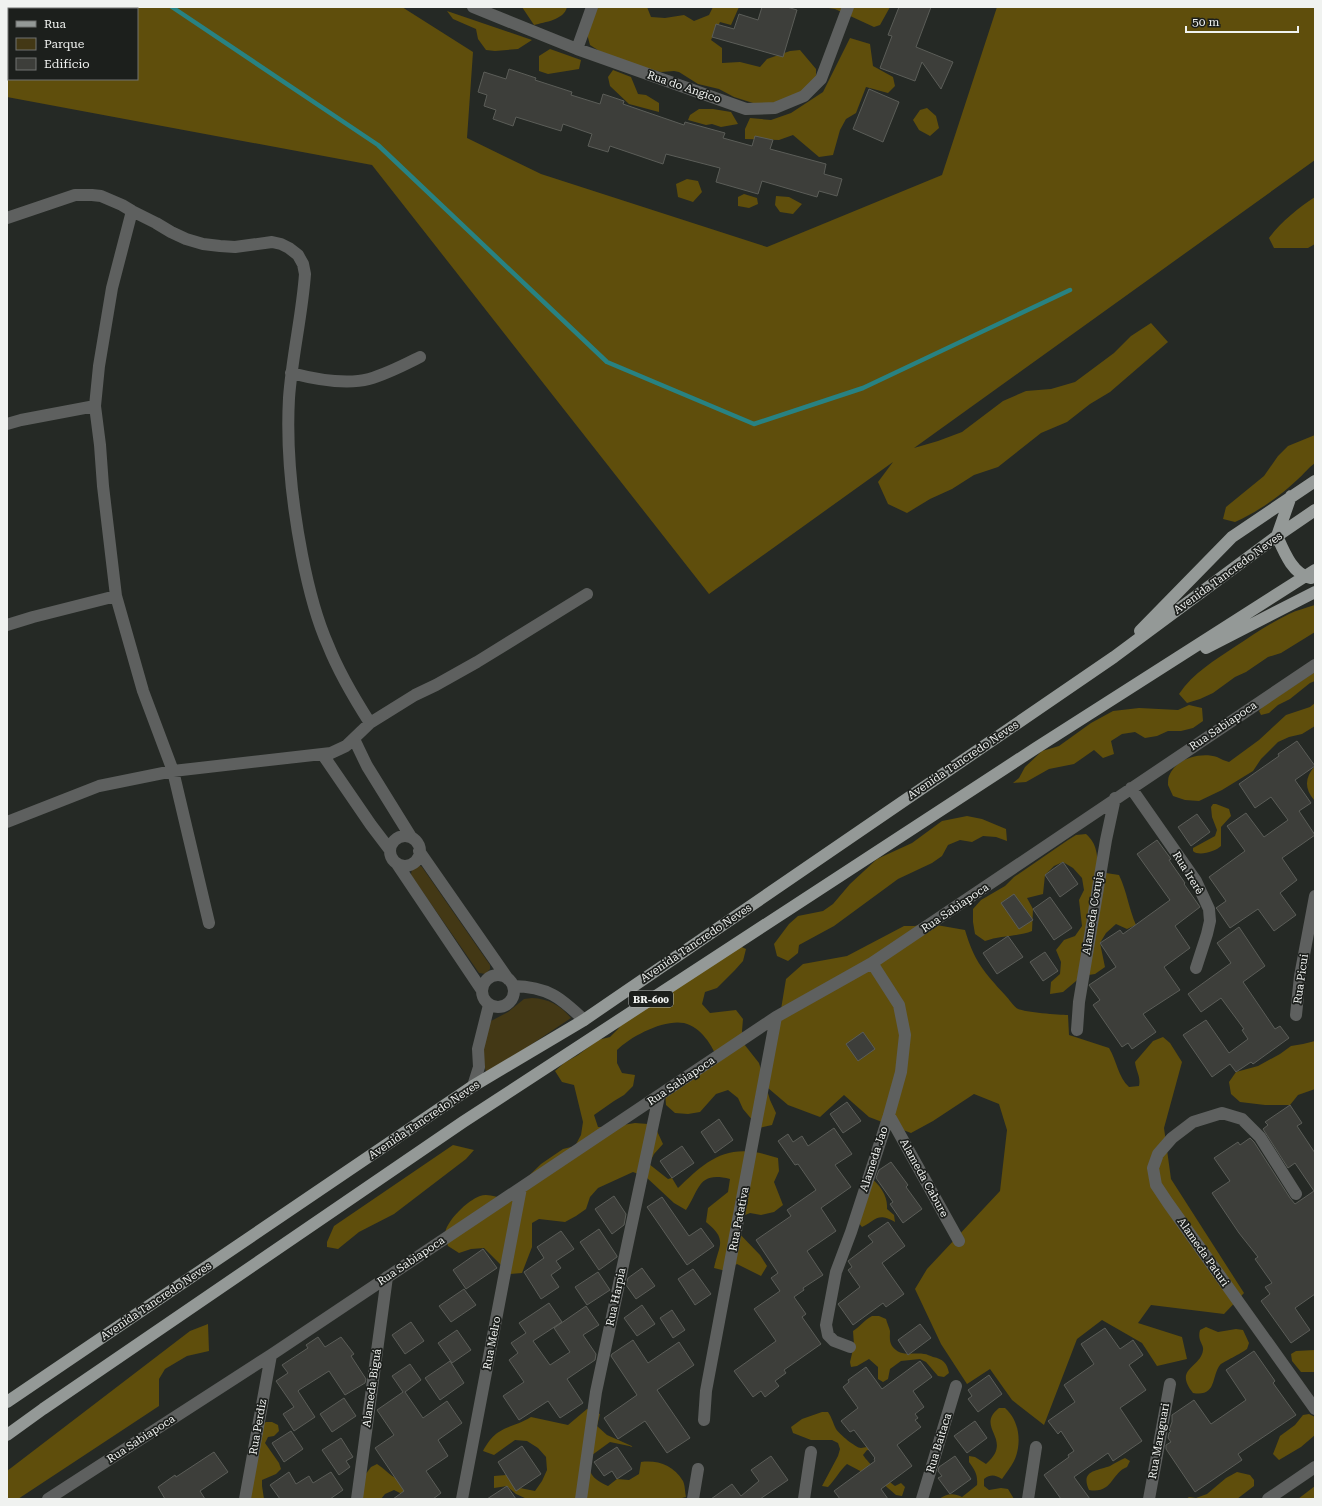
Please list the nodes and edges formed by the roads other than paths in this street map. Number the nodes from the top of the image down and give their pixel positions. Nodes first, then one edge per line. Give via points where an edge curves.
1 (473, 7) edge
2 (592, 7) edge
3 (848, 7) edge
4 (577, 49) junction
5 (132, 212) junction
6 (7, 218) edge
7 (420, 357) dead end
8 (291, 373) junction
9 (95, 406) junction
10 (7, 424) edge
11 (1315, 481) edge
12 (1291, 496) junction
13 (1315, 510) edge
14 (1277, 536) junction
15 (1312, 575) edge
16 (1315, 592) edge
17 (587, 594) dead end
18 (116, 596) junction
19 (7, 625) edge
20 (1114, 657) junction
21 (1315, 665) edge
22 (1136, 685) junction
23 (370, 723) junction
24 (354, 739) junction
25 (323, 755) junction
26 (174, 771) junction
27 (1131, 788) junction
28 (1116, 798) junction
29 (7, 822) edge
30 (411, 837) junction
31 (390, 850) junction
32 (420, 851) junction
33 (397, 864) junction
34 (1315, 896) edge
35 (209, 923) dead end
36 (872, 963) junction
37 (1196, 968) dead end
38 (511, 983) junction
39 (481, 989) junction
40 (489, 1005) junction
41 (1296, 1015) dead end
42 (776, 1018) junction
43 (584, 1020) junction
44 (1077, 1030) dead end
45 (473, 1086) junction
46 (659, 1096) junction
47 (889, 1115) junction
48 (521, 1188) junction
49 (1296, 1194) dead end
50 (959, 1241) dead end
51 (387, 1277) junction
52 (850, 1347) dead end
53 (271, 1355) junction
54 (1170, 1384) dead end
55 (956, 1386) dead end
56 (7, 1402) edge
57 (1315, 1409) edge
58 (704, 1420) dead end
59 (7, 1435) edge
60 (1036, 1447) dead end
61 (811, 1452) dead end
62 (1315, 1467) edge
63 (698, 1469) dead end
64 (48, 1499) edge
65 (245, 1499) edge
66 (357, 1499) edge
67 (462, 1499) edge
68 (581, 1499) edge
69 (693, 1499) edge
70 (804, 1499) edge
71 (922, 1499) edge
72 (1028, 1499) edge
73 (1149, 1499) edge
74 (1268, 1499) edge

1 - 4 street, Rua do Angico
2 - 4 street
3 - 4 street, Rua do Angico via 821,78 804,96 775,108 746,109
5 - 6 street via 112,199 84,194
5 - 8 street via 186,239 203,244 235,247 272,242 290,248 298,255 305,274
5 - 9 street via 110,296
7 - 8 street via 382,374 356,381 313,378
8 - 23 street via 288,425 291,488 310,594 328,646 347,686
9 - 10 street
9 - 18 street
11 - 12 main road
12 - 14 main road
12 - 20 main road via 1232,537
13 - 14 main road, Avenida Tancredo Neves / BR-600
14 - 15 main road via 1287,560
14 - 20 main road, Avenida Tancredo Neves / BR-600
15 - 22 main road, Avenida Tancredo Neves / BR-600
16 - 22 main road
17 - 23 street via 477,662 415,694
18 - 19 street via 33,616
18 - 26 street via 143,691
20 - 43 main road, Avenida Tancredo Neves / BR-600
21 - 27 street, Rua Sabiapoca
22 - 59 main road, Avenida Tancredo Neves / BR-600 via 463,1122
23 - 24 street
24 - 25 street via 339,750
24 - 30 street via 367,766
25 - 26 street
25 - 31 street
26 - 29 street via 98,786
26 - 35 street
27 - 28 street, Rua Sabiapoca
27 - 37 street, Rua Irerê via 1196,881 1209,910 1210,921
28 - 36 street, Rua Sabiapoca
28 - 44 street, Alameda Coruja via 1106,840 1079,1002
30 - 31 street via 397,838
30 - 32 street
31 - 33 street
32 - 33 street via 412,864
32 - 38 street
33 - 39 street
34 - 41 street, Rua Picui via 1300,976
36 - 42 street, Rua Sabiapoca
36 - 47 street, Alameda Jao via 899,1005 905,1035 901,1072
38 - 39 street via 498,975 492,976 483,983
38 - 40 street via 513,998 510,1002 500,1007
38 - 43 street via 546,991 564,1001
39 - 40 street
40 - 45 street via 478,1049 479,1067
42 - 46 street, Rua Sabiapoca
42 - 58 street, Rua Patativa via 706,1391
43 - 45 main road, Avenida Tancredo Neves / BR-600
45 - 56 main road, Avenida Tancredo Neves / BR-600
46 - 48 street, Rua Sabiapoca
46 - 68 street, Rua Harpia via 596,1392
47 - 50 street, Alameda Cabure
47 - 52 street, Alameda Jao via 836,1272 826,1325 828,1335 834,1341
48 - 51 street, Rua Sabiapoca
48 - 67 street, Rua Melro
49 - 57 street, Alameda Paturi via 1260,1137 1242,1119 1222,1113 1193,1122 1172,1138 1158,1154 1152,1168 1156,1184 1168,1203
51 - 53 street, Rua Sabiapoca
51 - 66 street, Alameda Biguá
53 - 64 street, Rua Sabiapoca
53 - 65 street, Rua Perdiz
54 - 73 street, Rua Maraguari
55 - 71 street, Rua Baitaca
60 - 72 street
61 - 70 street
62 - 74 street
63 - 69 street

